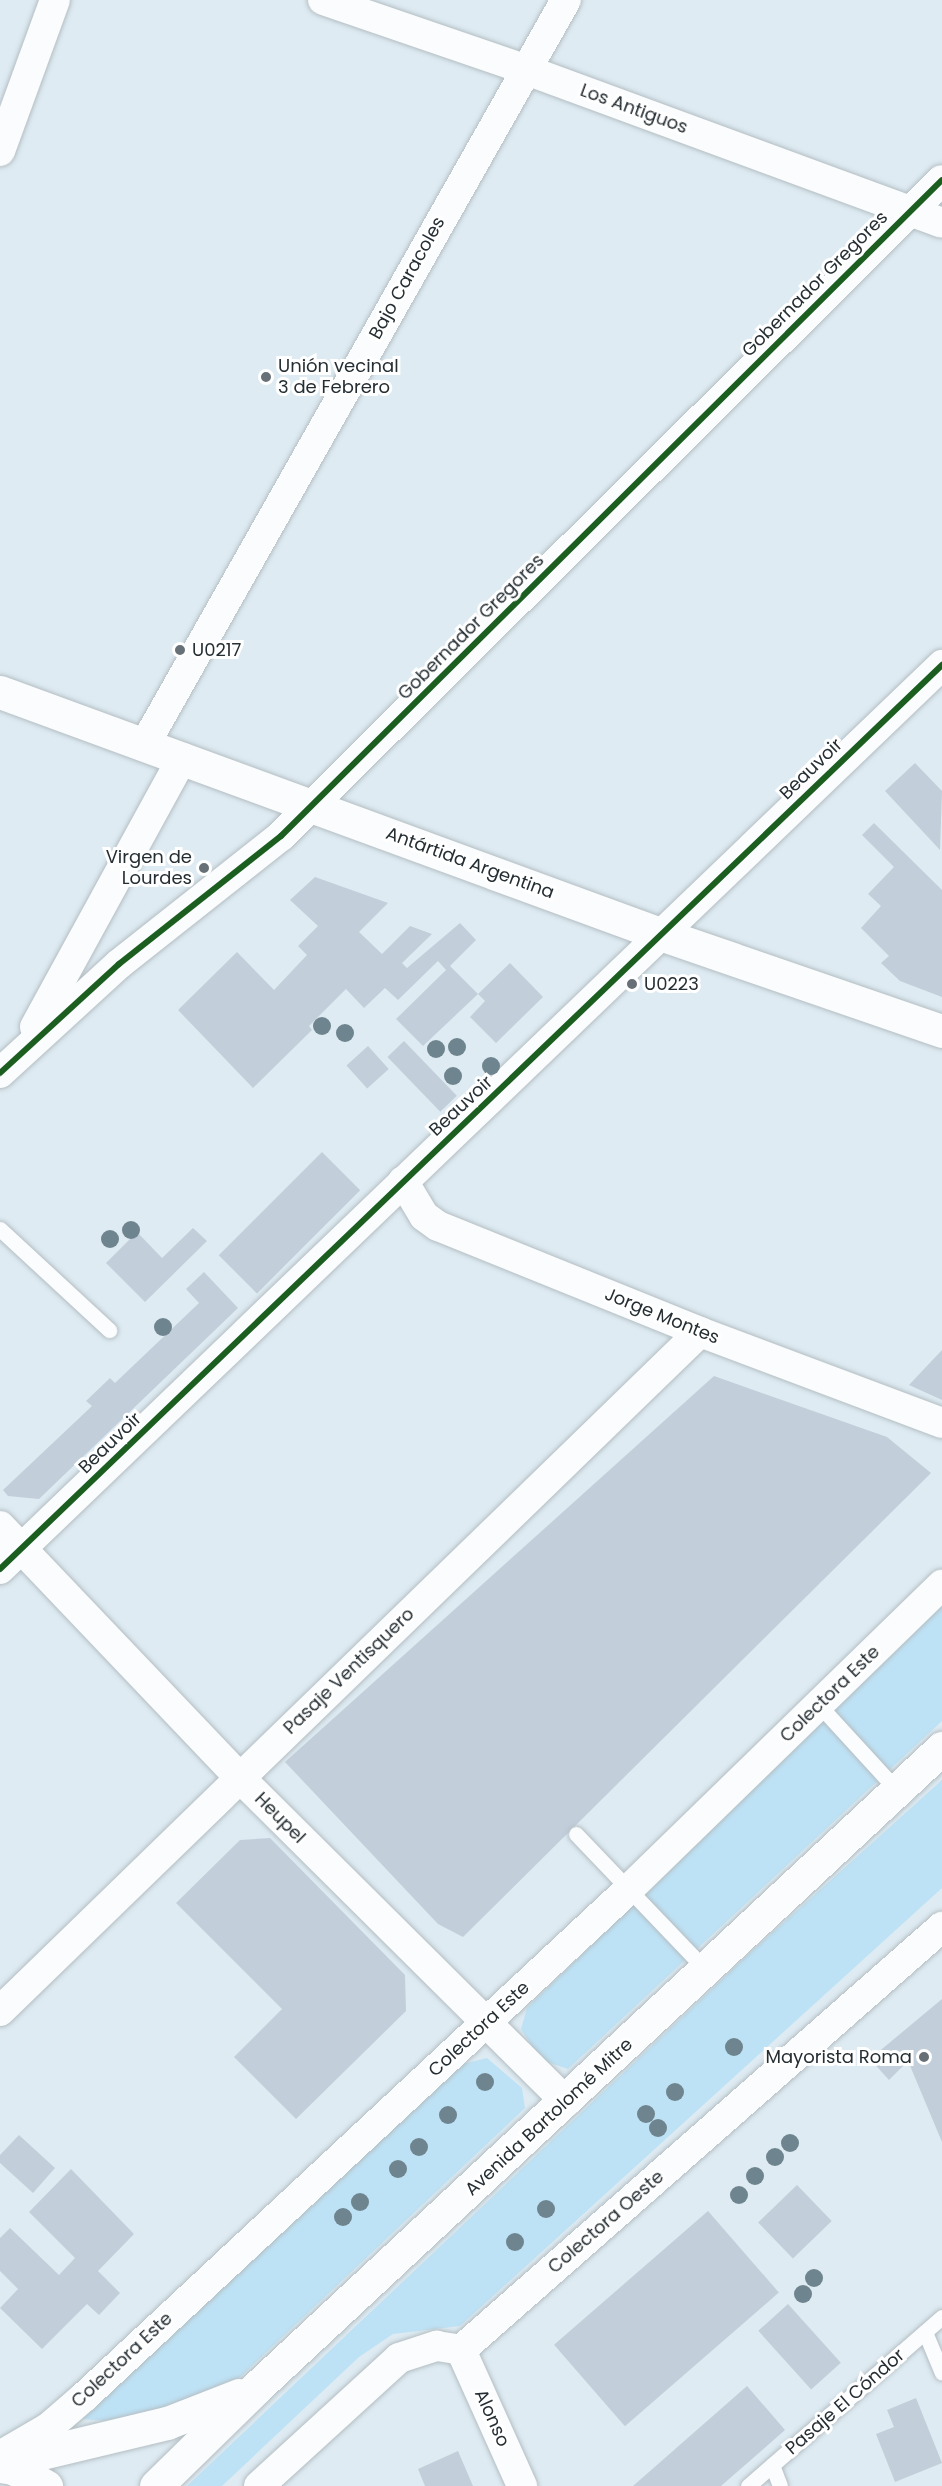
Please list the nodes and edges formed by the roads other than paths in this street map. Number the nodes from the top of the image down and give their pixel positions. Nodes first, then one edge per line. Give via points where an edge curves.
1 (55, 0) edge
2 (323, 0) edge
3 (566, 0) edge
4 (524, 69) junction
5 (0, 151) edge
6 (942, 180) edge
7 (911, 209) junction
8 (942, 223) edge
9 (942, 665) edge
10 (0, 692) edge
11 (145, 744) junction
12 (182, 758) junction
13 (314, 805) junction
14 (660, 934) junction
15 (942, 1031) edge
16 (21, 1050) junction
17 (0, 1073) edge
18 (403, 1182) junction
19 (0, 1229) edge
20 (109, 1330) dead end
21 (700, 1332) junction
22 (942, 1423) edge
23 (0, 1526) edge
24 (21, 1548) junction
25 (0, 1569) edge
26 (942, 1585) edge
27 (819, 1705) junction
28 (942, 1748) edge
29 (239, 1777) junction
30 (897, 1790) junction
31 (576, 1834) dead end
32 (628, 1890) junction
33 (942, 1927) edge
34 (706, 1970) junction
35 (0, 2011) edge
36 (485, 2024) junction
37 (566, 2102) junction
38 (942, 2317) edge
39 (925, 2332) junction
40 (461, 2349) junction
41 (942, 2373) edge
42 (257, 2387) junction
43 (0, 2456) edge
44 (0, 2465) edge
45 (772, 2465) junction
46 (46, 2486) edge
47 (156, 2486) edge
48 (259, 2486) edge
49 (522, 2486) edge
50 (748, 2486) edge
51 (780, 2486) edge

1 - 5 street
2 - 4 street, Los Antiguos
3 - 4 street, Bajo Caracoles
4 - 7 street, Los Antiguos
4 - 11 street, Bajo Caracoles
6 - 7 street, Gobernador Gregores
7 - 8 street, Los Antiguos
7 - 13 street, Gobernador Gregores
9 - 14 street, Beauvoir
10 - 11 main road, Antártida Argentina
11 - 12 main road, Antártida Argentina
12 - 13 main road, Antártida Argentina
12 - 16 street, Gobernador Gregores via 90,933
13 - 14 main road, Antártida Argentina
13 - 16 street, Gobernador Gregores via 243,869 118,964
14 - 15 main road, Antártida Argentina
14 - 18 street, Beauvoir
16 - 17 street, Gobernador Gregores
18 - 21 street, Jorge Montes via 424,1216 438,1226
18 - 24 street, Beauvoir
19 - 20 lane
21 - 22 street, Jorge Montes
21 - 29 street, Pasaje Ventisquero
23 - 24 street, Heupel
24 - 25 street, Beauvoir
24 - 29 street, Heupel
26 - 27 street, Colectora Este
27 - 30 lane
27 - 32 street, Colectora Este
28 - 30 main road, Avenida Bartolomé Mitre
29 - 35 street, Pasaje Ventisquero
29 - 36 street, Heupel
30 - 34 main road, Avenida Bartolomé Mitre
31 - 32 lane
32 - 34 lane
32 - 36 street, Colectora Este
33 - 40 street, Colectora Oeste
34 - 37 main road, Avenida Bartolomé Mitre
36 - 37 street, Heupel
36 - 43 street, Colectora Este via 84,2397 48,2428
37 - 42 main road, Avenida Bartolomé Mitre
38 - 39 lane, Pasaje El Cóndor
39 - 41 lane
39 - 45 lane, Pasaje El Cóndor
40 - 48 street via 437,2346 399,2358
40 - 49 street, Alonso
42 - 44 main road via 167,2423
42 - 47 main road, Avenida Bartolomé Mitre
44 - 46 main road
45 - 50 lane, Pasaje El Cóndor
45 - 51 lane

